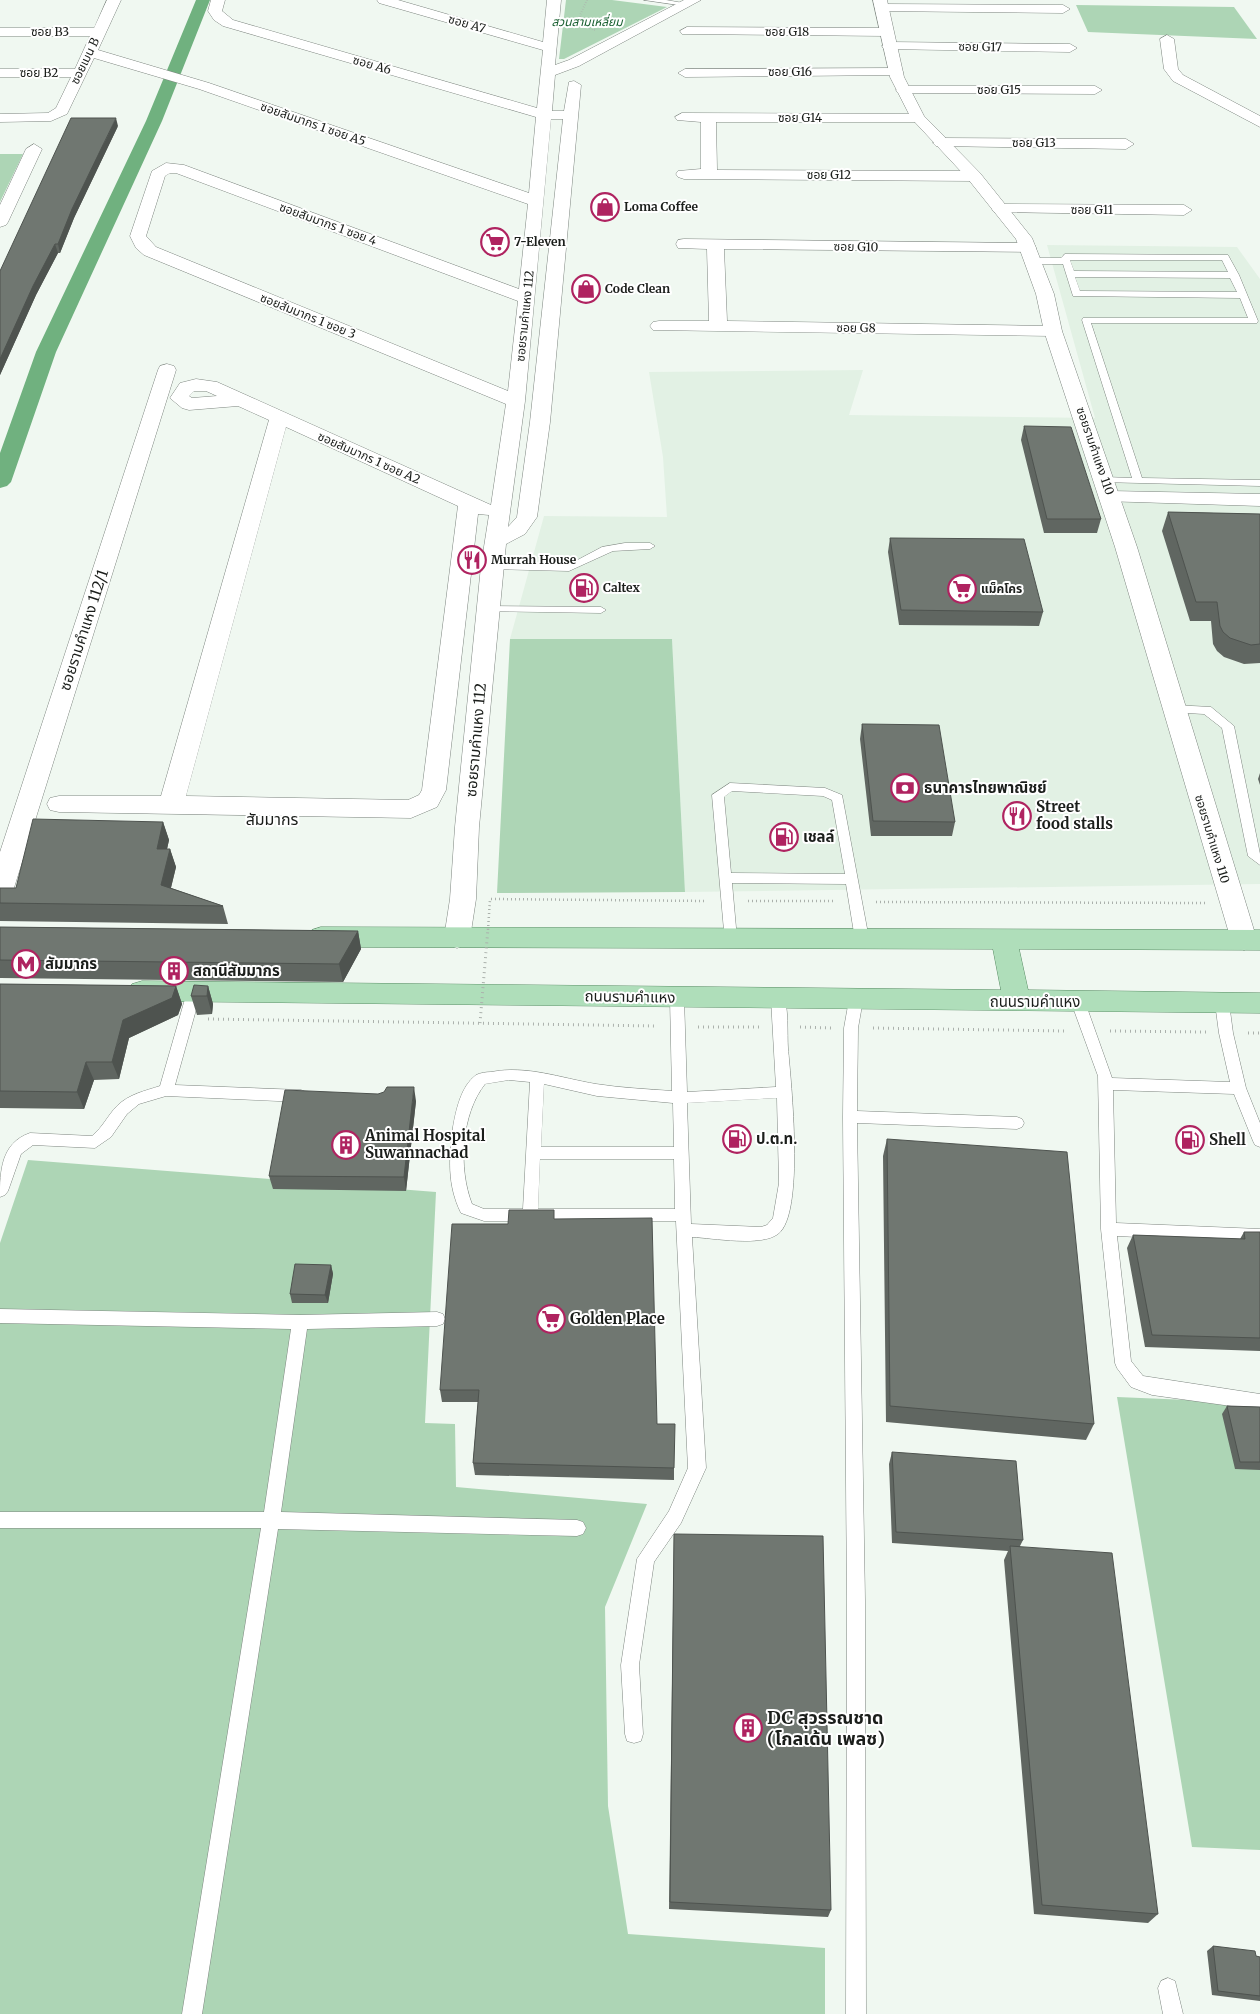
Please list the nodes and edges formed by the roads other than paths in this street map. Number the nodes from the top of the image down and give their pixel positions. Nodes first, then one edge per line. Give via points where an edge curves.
1 (114, 0) edge
2 (218, 0) edge
3 (384, 0) edge
4 (554, 0) edge
5 (647, 0) edge
6 (690, 2) edge
7 (881, 4) edge
8 (1063, 10) dead end
9 (687, 31) dead end
10 (0, 32) edge
11 (99, 32) junction
12 (888, 39) junction
13 (1167, 39) dead end
14 (550, 48) junction
15 (1070, 48) dead end
16 (89, 52) junction
17 (549, 72) junction
18 (0, 73) edge
19 (79, 73) junction
20 (685, 73) dead end
21 (899, 81) junction
22 (574, 85) dead end
23 (1095, 90) dead end
24 (544, 115) junction
25 (570, 115) junction
26 (682, 117) dead end
27 (708, 117) junction
28 (0, 118) edge
29 (918, 118) junction
30 (1260, 122) edge
31 (941, 143) junction
32 (1126, 144) dead end
33 (34, 149) dead end
34 (684, 174) dead end
35 (709, 174) junction
36 (974, 176) junction
37 (536, 201) junction
38 (149, 204) joint
39 (1000, 209) junction
40 (1184, 210) dead end
41 (0, 222) edge
42 (684, 244) dead end
43 (715, 246) junction
44 (1030, 255) junction
45 (1066, 261) junction
46 (1070, 274) junction
47 (1235, 275) junction
48 (556, 281) junction
49 (528, 290) junction
50 (1243, 295) junction
51 (1254, 321) junction
52 (659, 326) dead end
53 (718, 327) junction
54 (1053, 331) junction
55 (1260, 333) edge
56 (167, 370) dead end
57 (240, 400) dead end
58 (516, 401) junction
59 (280, 418) junction
60 (540, 422) junction
61 (512, 423) junction
62 (1138, 481) junction
63 (1260, 483) edge
64 (1107, 489) junction
65 (1260, 500) edge
66 (469, 503) junction
67 (498, 516) junction
68 (495, 541) junction
69 (650, 546) dead end
70 (492, 566) junction
71 (488, 609) junction
72 (602, 610) dead end
73 (1173, 709) junction
74 (59, 804) dead end
75 (171, 804) junction
76 (1260, 860) edge
77 (725, 878) junction
78 (850, 879) junction
79 (0, 890) edge
80 (298, 936) edge
81 (457, 938) junction
82 (730, 939) junction
83 (862, 939) junction
84 (1004, 939) junction
85 (1252, 940) edge
86 (116, 991) edge
87 (194, 992) junction
88 (677, 998) junction
89 (778, 999) junction
90 (856, 1000) junction
91 (1017, 1002) junction
92 (1078, 1002) junction
93 (1222, 1003) junction
94 (1260, 1004) edge
95 (537, 1077) junction
96 (1106, 1084) junction
97 (1239, 1088) junction
98 (166, 1090) junction
99 (782, 1092) junction
100 (313, 1097) edge
101 (682, 1098) junction
102 (850, 1117) junction
103 (1017, 1123) dead end
104 (1260, 1141) edge
105 (533, 1153) junction
106 (683, 1153) junction
107 (0, 1192) edge
108 (530, 1215) junction
109 (684, 1222) junction
110 (1110, 1228) junction
111 (1260, 1236) edge
112 (0, 1316) edge
113 (437, 1319) dead end
114 (300, 1322) junction
115 (1260, 1402) edge
116 (0, 1520) edge
117 (271, 1520) junction
118 (577, 1528) dead end
119 (634, 1734) dead end
120 (1168, 1988) dead end
121 (192, 2014) edge
122 (856, 2014) edge
123 (1173, 2014) edge

1 - 11 street, ซอยเมน B
2 - 24 street, ซอย A6 via 215,10 228,23
3 - 14 street, ซอย A7
4 - 14 street, ซอยรามคำแหง 112
5 - 6 lane
6 - 17 street via 574,63
7 - 8 street
7 - 12 street, ซอยรามคำแหง 110
9 - 12 street, ซอย G18
10 - 11 street, ซอย B3
11 - 16 street, ซอยเมน B
12 - 15 street, ซอย G17
12 - 21 street, ซอยรามคำแหง 110
13 - 30 street via 1171,69 1178,78
14 - 17 street, ซอยรามคำแหง 112
16 - 19 street, ซอยเมน B
16 - 37 street, ซอยสัมมากร 1 ซอย A5 via 191,82
17 - 24 street, ซอยรามคำแหง 112
18 - 19 street, ซอย B2
19 - 28 street, ซอยเมน B via 62,111 51,117
20 - 21 street, ซอย G16
21 - 23 street, ซอย G15
21 - 29 street, ซอยรามคำแหง 110
22 - 25 street, ซอยรามคำแหง 112
24 - 25 street
24 - 37 street, ซอยรามคำแหง 112
25 - 48 street, ซอยรามคำแหง 112
26 - 27 street, ซอย G14
27 - 29 street, ซอย G14
27 - 35 street
29 - 31 street, ซอยรามคำแหง 110
31 - 32 street, ซอย G13
31 - 36 street, ซอยรามคำแหง 110
33 - 41 street
34 - 35 street, ซอย G12
35 - 36 street, ซอย G12
36 - 39 street, ซอยรามคำแหง 110
37 - 49 street, ซอยรามคำแหง 112
38 - 49 street, ซอยสัมมากร 1 ซอย 4 via 158,174 166,168 178,168
38 - 58 street, ซอยสัมมากร 1 ซอย 3 via 138,236 150,250
39 - 40 street, ซอย G11
39 - 44 street, ซอยรามคำแหง 110 via 1024,238
42 - 43 street, ซอย G10
43 - 44 street, ซอย G10
43 - 53 street
44 - 45 lane
44 - 54 street, ซอยรามคำแหง 110 via 1045,294
45 - 46 lane
45 - 47 lane via 1065,257 1225,257
46 - 47 lane
46 - 50 lane via 1076,294
47 - 50 lane
48 - 49 street
48 - 60 street, ซอยรามคำแหง 112
49 - 58 street, ซอยรามคำแหง 112
50 - 51 lane
51 - 55 lane
51 - 62 lane via 1086,320
52 - 53 street, ซอย G8
53 - 54 street, ซอย G8
54 - 64 street, ซอยรามคำแหง 110
56 - 79 street, ซอยรามคำแหง 112/1
57 - 59 street, ซอยสัมมากร 1 ซอย A2
58 - 61 street, ซอยรามคำแหง 112
59 - 66 street, ซอยสัมมากร 1 ซอย A2
59 - 75 street
60 - 61 street
60 - 68 street, ซอยรามคำแหง 112 via 527,517 513,535
61 - 67 street, ซอยรามคำแหง 112
62 - 63 lane
62 - 64 lane
64 - 65 street
64 - 73 street, ซอยรามคำแหง 110
66 - 67 street, ซอยสัมมากร 1 ซอย A2
66 - 75 street via 434,790 428,801 411,809
67 - 68 street, ซอยรามคำแหง 112
68 - 70 street, ซอยรามคำแหง 112
69 - 70 lane via 614,547 569,568
70 - 71 street, ซอยรามคำแหง 112
71 - 72 lane
71 - 81 street, ซอยรามคำแหง 112
73 - 76 lane via 1207,710 1228,726 1254,856
73 - 85 street, ซอยรามคำแหง 110
74 - 75 street
77 - 78 lane
77 - 78 lane via 718,795 730,788 825,792 838,798
77 - 82 lane
78 - 83 lane
80 - 81 main road
81 - 82 main road
82 - 83 main road
83 - 84 main road
84 - 85 main road
84 - 91 main road
86 - 87 main road, ถนนรามคำแหง
87 - 88 main road, ถนนรามคำแหง
87 - 98 lane
88 - 89 main road, ถนนรามคำแหง
88 - 101 lane
89 - 90 main road, ถนนรามคำแหง
89 - 99 lane
90 - 91 main road, ถนนรามคำแหง
90 - 102 lane via 851,1028
91 - 92 main road, ถนนรามคำแหง
92 - 93 main road, ถนนรามคำแหง
92 - 96 lane via 1106,1076
93 - 94 main road, ถนนรามคำแหง
93 - 97 lane
95 - 101 lane via 596,1090
95 - 105 lane
95 - 108 lane via 509,1074 481,1079 469,1094 457,1151 458,1187 466,1208 484,1215
96 - 97 lane
96 - 110 lane
97 - 104 lane
98 - 100 lane
98 - 107 lane via 134,1100 95,1142 30,1139 15,1150
99 - 101 lane
99 - 109 lane via 786,1123 786,1183 780,1221 772,1230 761,1234
101 - 106 lane
102 - 103 lane
102 - 122 lane via 856,1601
105 - 106 lane
105 - 108 lane
106 - 109 lane
108 - 109 lane
109 - 119 lane via 697,1468 675,1517 646,1559 630,1665
110 - 111 lane
110 - 115 lane via 1124,1363 1137,1382 1152,1387
112 - 114 lane
113 - 114 lane
114 - 117 lane
116 - 117 lane
117 - 118 lane
117 - 121 lane
120 - 123 lane

